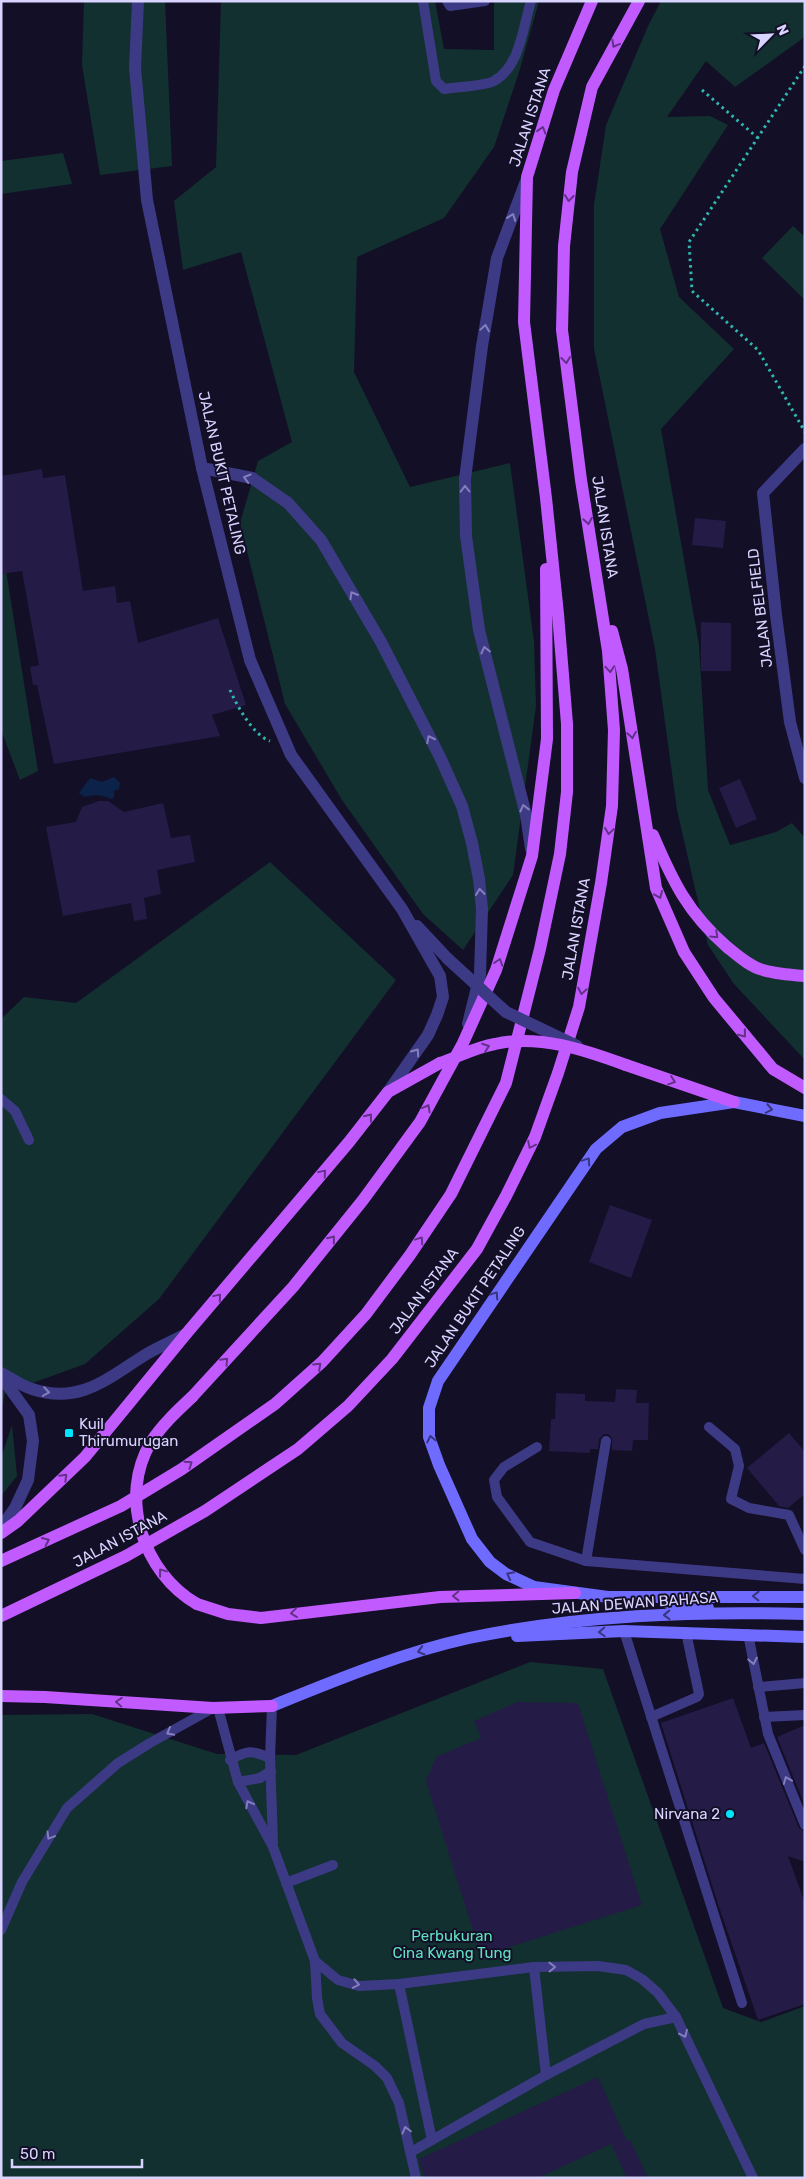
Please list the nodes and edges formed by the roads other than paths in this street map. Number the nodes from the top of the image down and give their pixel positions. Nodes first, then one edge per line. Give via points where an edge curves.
1 (138, 1) edge
2 (423, 1) edge
3 (447, 1) edge
4 (485, 1) edge
5 (531, 1) edge
6 (592, 1) edge
7 (639, 1) edge
8 (528, 176) junction
9 (805, 448) edge
10 (202, 468) junction
11 (546, 498) junction
12 (592, 551) junction
13 (805, 778) edge
14 (646, 819) junction
15 (532, 856) junction
16 (402, 909) junction
17 (805, 976) edge
18 (463, 1043) junction
19 (588, 1051) junction
20 (805, 1088) edge
21 (388, 1092) junction
22 (1, 1100) edge
23 (734, 1102) junction
24 (805, 1116) edge
25 (29, 1140) dead end
26 (186, 1334) junction
27 (1, 1375) edge
28 (709, 1427) dead end
29 (606, 1441) dead end
30 (537, 1447) dead end
31 (1, 1528) edge
32 (1, 1533) edge
33 (805, 1550) edge
34 (1, 1561) edge
35 (586, 1561) junction
36 (805, 1579) edge
37 (575, 1593) junction
38 (608, 1597) junction
39 (805, 1597) edge
40 (751, 1612) junction
41 (805, 1614) edge
42 (1, 1616) edge
43 (624, 1631) junction
44 (686, 1632) junction
45 (748, 1634) junction
46 (805, 1637) edge
47 (468, 1638) junction
48 (805, 1683) edge
49 (758, 1687) junction
50 (1, 1696) edge
51 (272, 1706) junction
52 (215, 1708) junction
53 (805, 1715) edge
54 (651, 1717) junction
55 (764, 1717) junction
56 (270, 1758) junction
57 (230, 1760) junction
58 (271, 1771) junction
59 (238, 1782) junction
60 (805, 1825) edge
61 (273, 1847) junction
62 (334, 1865) dead end
63 (286, 1883) junction
64 (1, 1930) edge
65 (315, 1961) junction
66 (534, 1967) junction
67 (399, 1984) junction
68 (742, 2003) dead end
69 (676, 2017) junction
70 (546, 2075) junction
71 (432, 2140) junction
72 (411, 2152) junction
73 (416, 2178) edge
74 (753, 2178) edge

1 - 10 street, JALAN BUKIT PETALING via 135,68 147,200
2 - 5 lane via 436,81 444,89 493,82 504,72 513,62
3 - 4 lane via 450,6
8 -> 6 main road, JALAN ISTANA via 554,90
7 -> 12 main road, JALAN ISTANA via 592,87 572,172 564,246 562,330
8 - 11 main road, JALAN ISTANA via 524,322
15 -> 8 street via 526,816 479,630 466,536 465,479 497,258
9 - 13 street, JALAN BELFIELD via 764,493 790,722
10 - 16 street, JALAN BUKIT PETALING via 250,660 291,755
18 -> 10 street via 480,975 482,909 472,843 462,806 381,642 321,540 288,503 252,478
11 - 15 main road via 548,739
34 -> 11 main road, JALAN ISTANA via 121,1506 182,1469 275,1404 322,1362 366,1314 451,1194 506,1083 560,854 567,792 567,724
12 -> 14 main road via 622,669
12 -> 42 main road, JALAN ISTANA via 608,651 614,730 612,806 579,1006 535,1137 506,1196 476,1250 392,1359 348,1406 298,1450 204,1511 126,1556
14 -> 17 main road via 673,882 712,934 736,955 761,970
14 -> 20 main road via 656,888 684,952 714,998 752,1045 774,1069
18 -> 15 main road via 496,970
16 - 19 street, JALAN BUKIT PETALING, bridge via 448,959 506,1012
21 -> 16 street, JALAN BUKIT PETALING via 428,1035 443,997 440,976
37 -> 18 main road, bridge via 440,1596 261,1618 228,1614 181,1595 156,1564 139,1525 136,1508 141,1464 151,1442 169,1418 293,1287 363,1200 420,1122
21 -> 19 main road, bridge via 440,1063 494,1044 533,1040
19 -> 23 main road, bridge
26 -> 21 main road
22 - 25 lane via 16,1111
23 -> 24 main road
37 -> 23 main road, JALAN BUKIT PETALING via 534,1587 506,1574 490,1562 472,1540 429,1437 428,1408 438,1381 596,1149 622,1126 660,1113
27 -> 26 street via 32,1389 63,1394 77,1392 98,1386 146,1354
32 -> 26 main road via 18,1521 85,1457
27 - 31 street via 29,1415 33,1441 28,1480
28 - 33 lane via 735,1449 739,1466 731,1500 750,1508 789,1515
29 - 35 lane
30 - 35 lane via 504,1467 494,1480 497,1497 530,1542
35 - 36 lane
37 - 38 main road, JALAN BUKIT PETALING
39 -> 38 main road, JALAN BUKIT PETALING
38 - 40 main road
40 - 41 main road, JALAN DEWAN BAHASA
40 -> 47 main road, JALAN DEWAN BAHASA via 557,1623
43 - 44 main road, JALAN DEWAN BAHASA
43 -> 47 main road, JALAN DEWAN BAHASA
43 - 54 lane
44 - 45 main road, JALAN DEWAN BAHASA
44 - 54 lane via 699,1694
45 - 46 main road, JALAN DEWAN BAHASA
45 -> 49 lane
47 -> 51 main road, JALAN DEWAN BAHASA via 372,1666
48 - 49 lane
49 - 55 lane
52 -> 50 main road
51 - 52 main road
51 - 56 lane
52 - 57 lane
52 -> 64 lane via 118,1763 67,1808 22,1882
53 - 55 lane
54 - 68 lane
60 -> 55 lane
56 - 57 lane via 257,1752 244,1752
56 - 58 lane
57 - 59 lane
58 - 59 lane via 260,1778
58 - 61 lane
61 -> 59 lane
61 - 63 lane
62 - 63 lane
63 - 65 lane
65 -> 67 lane via 338,1980 359,1986
72 -> 65 lane via 399,2103 387,2078 342,2043 320,2014
66 - 67 lane
66 -> 69 lane via 598,1966 626,1970 658,1993
66 - 70 lane
67 - 71 lane
69 - 70 lane via 644,2024
69 -> 74 lane
70 - 71 lane
71 - 72 lane
72 - 73 lane

